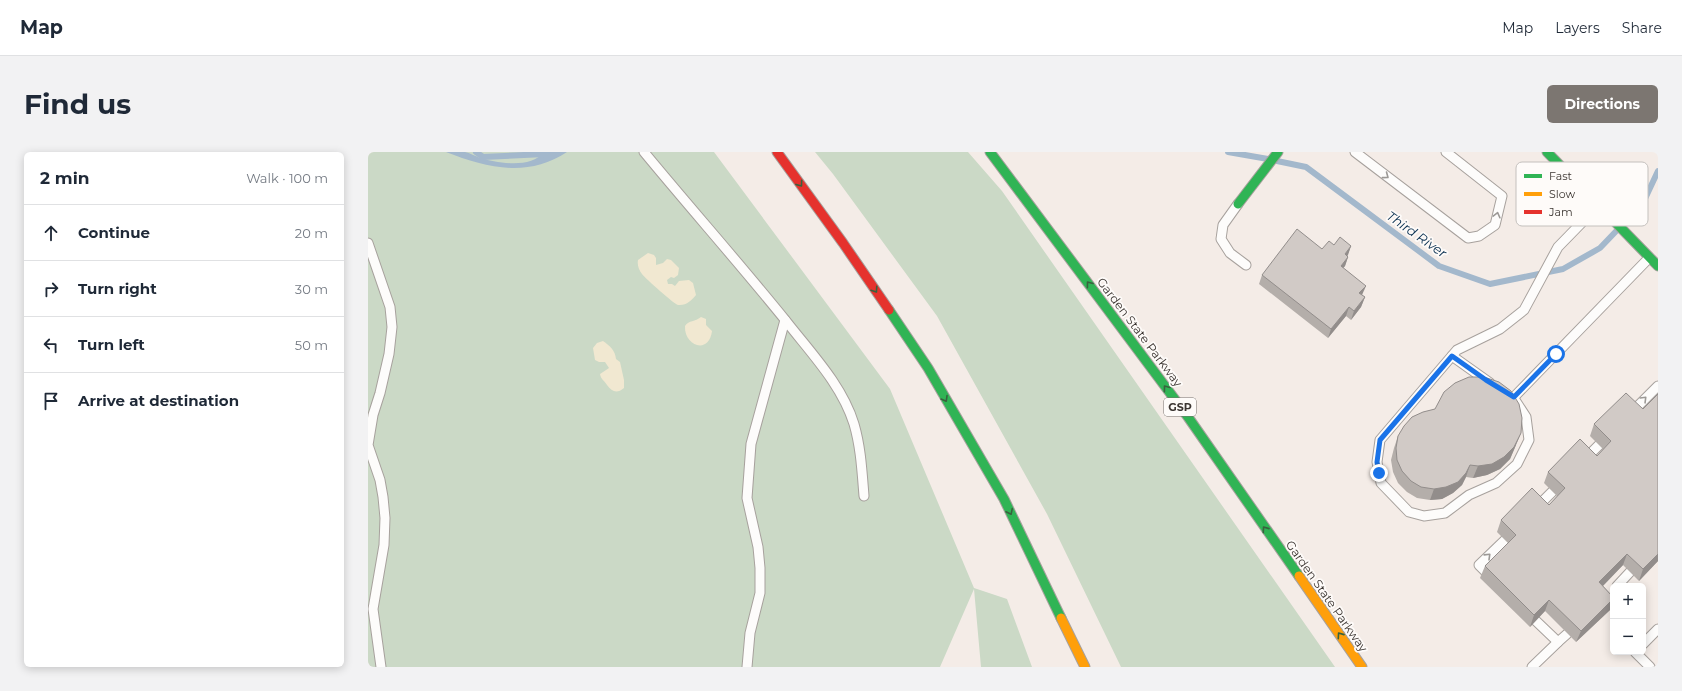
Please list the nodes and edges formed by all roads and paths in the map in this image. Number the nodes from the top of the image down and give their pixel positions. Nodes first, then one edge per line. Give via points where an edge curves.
1 (644, 152) edge
2 (777, 152) edge
3 (990, 152) edge
4 (1278, 152) edge
5 (1355, 152) edge
6 (1446, 152) edge
7 (1547, 152) edge
8 (1556, 162) edge
9 (1238, 204) joint
10 (1578, 226) edge
11 (1618, 226) edge
12 (368, 243) edge
13 (1649, 258) junction
14 (1246, 265) dead end
15 (1658, 266) edge
16 (785, 320) junction
17 (1452, 356) junction
18 (1658, 386) edge
19 (1514, 397) junction
20 (1631, 413) edge
21 (1599, 445) edge
22 (1585, 460) edge
23 (1553, 491) edge
24 (864, 496) dead end
25 (1536, 508) edge
26 (1505, 540) edge
27 (1486, 572) edge
28 (1630, 572) edge
29 (1619, 583) edge
30 (370, 605) edge
31 (1535, 620) edge
32 (1658, 629) edge
33 (1567, 634) edge
34 (1646, 641) edge
35 (1558, 642) junction
36 (1074, 644) junction
37 (1638, 655) edge
38 (381, 667) edge
39 (747, 667) edge
40 (1079, 667) edge
41 (1085, 667) edge
42 (1362, 667) edge
43 (1532, 667) edge
44 (1650, 667) edge

1 - 16 lane
2 -> 36 main road via 843,242 928,368 1004,499
42 -> 3 main road, Garden State Parkway / GSP via 1188,417
4 - 9 main road
5 -> 6 lane via 1468,238 1479,236 1495,225 1502,196
7 - 8 main road
9 - 14 lane via 1223,225 1221,239 1230,253
10 - 17 lane via 1558,247 1524,310 1500,329 1457,350
11 - 13 main road
12 - 30 lane via 390,307 392,327 389,354 368,445 380,480 385,518 384,545
13 - 15 main road
13 - 19 lane
16 - 24 lane via 820,364 842,398 854,424
16 - 39 lane via 751,444 747,498 758,547 760,593 750,633
17 - 19 lane
17 - 19 lane via 1380,440 1377,462 1381,483 1409,512 1424,516 1445,513 1469,495 1496,483 1517,464 1529,440 1526,417
20 -> 18 lane
21 - 22 lane
23 - 25 lane
27 -> 26 lane via 1479,565
28 - 29 lane
30 - 38 lane
31 - 35 lane
32 - 34 lane
33 - 35 lane
35 - 43 lane
36 - 40 main road
36 - 41 main road
37 - 44 lane

